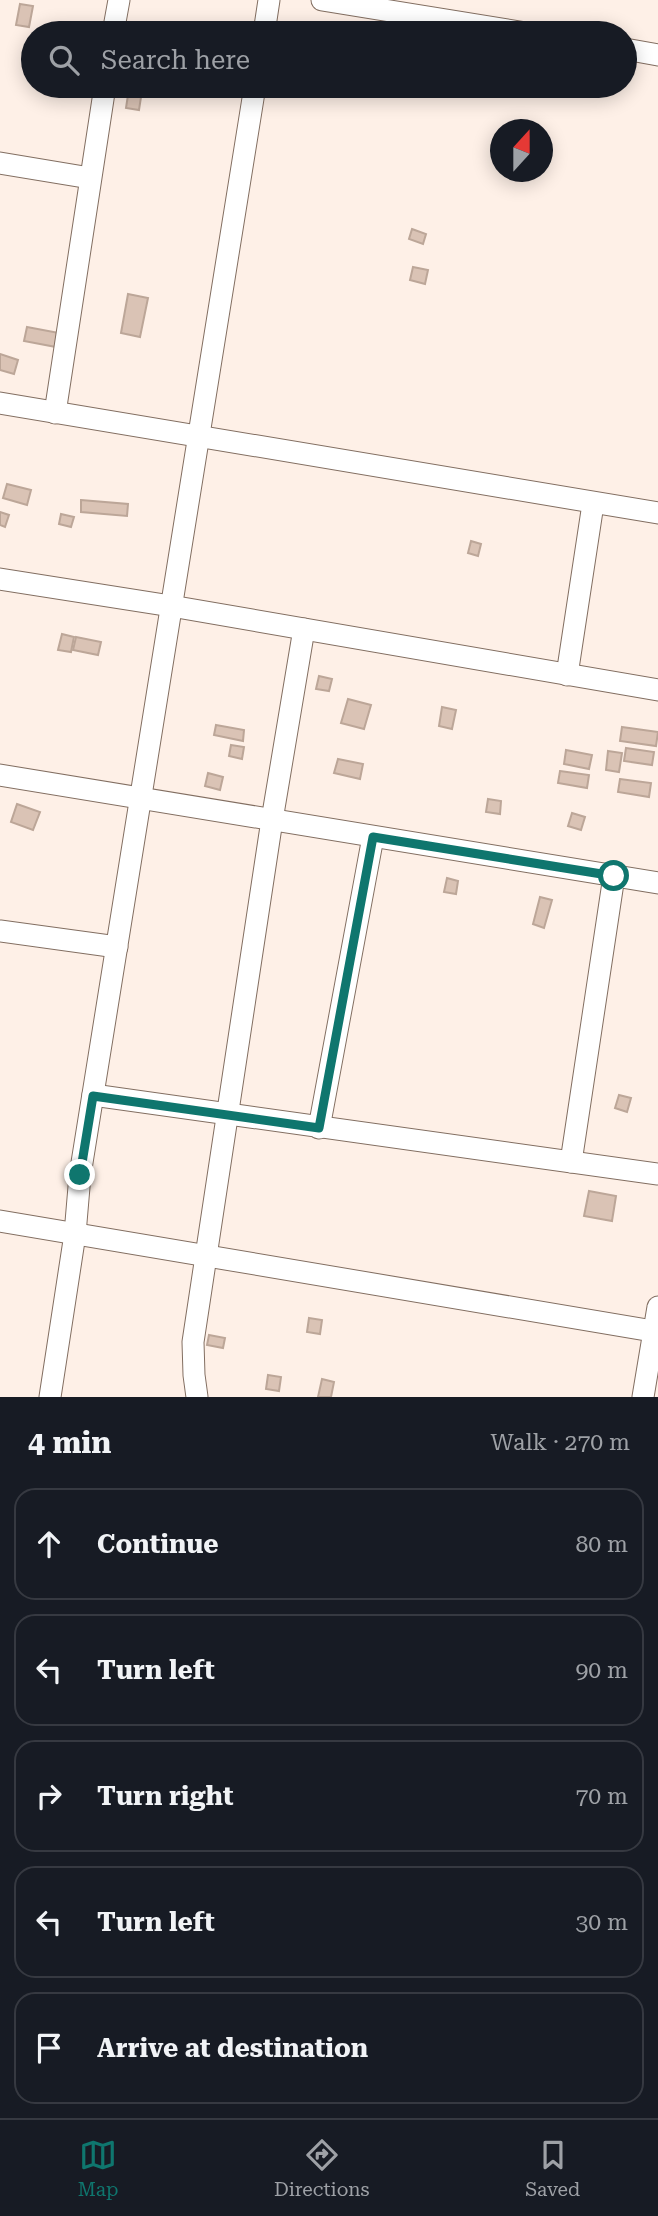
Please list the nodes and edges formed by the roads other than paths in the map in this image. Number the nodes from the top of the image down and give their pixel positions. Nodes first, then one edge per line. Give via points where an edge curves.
1 (119, 0) edge
2 (270, 0) edge
3 (322, 0) edge
4 (115, 21) edge
5 (266, 21) edge
6 (452, 21) edge
7 (637, 51) edge
8 (658, 55) edge
9 (103, 98) edge
10 (254, 98) edge
11 (0, 163) edge
12 (90, 178) junction
13 (0, 403) edge
14 (55, 412) junction
15 (199, 436) junction
16 (593, 504) junction
17 (658, 513) edge
18 (0, 579) edge
19 (171, 606) junction
20 (304, 629) junction
21 (567, 675) junction
22 (658, 690) edge
23 (0, 775) edge
24 (141, 799) junction
25 (272, 820) junction
26 (373, 837) junction
27 (614, 876) junction
28 (658, 883) edge
29 (0, 931) edge
30 (117, 947) junction
31 (93, 1096) junction
32 (227, 1114) junction
33 (319, 1128) junction
34 (571, 1162) junction
35 (658, 1174) edge
36 (0, 1221) edge
37 (75, 1234) junction
38 (208, 1256) junction
39 (658, 1307) edge
40 (656, 1331) edge
41 (50, 1397) edge
42 (197, 1397) edge
43 (643, 1397) edge

1 - 4 street
2 - 5 street
3 - 6 street
7 - 8 street
9 - 12 street
10 - 15 street
11 - 12 street
12 - 14 street
13 - 14 street
14 - 15 street
15 - 16 street
15 - 19 street
16 - 17 street
16 - 21 street
18 - 19 street
19 - 20 street
19 - 24 street
20 - 21 street
20 - 25 street
21 - 22 street
23 - 24 street
24 - 25 street
24 - 30 street
25 - 26 street
25 - 32 street
26 - 27 street
26 - 33 street
27 - 28 street
27 - 34 street
29 - 30 street
30 - 31 street
31 - 32 street
31 - 37 street
32 - 33 street
32 - 38 street
33 - 34 street
34 - 35 street
36 - 37 street
37 - 38 street
37 - 41 street
38 - 40 street
38 - 42 street via 193,1342
39 - 40 street
40 - 43 street

